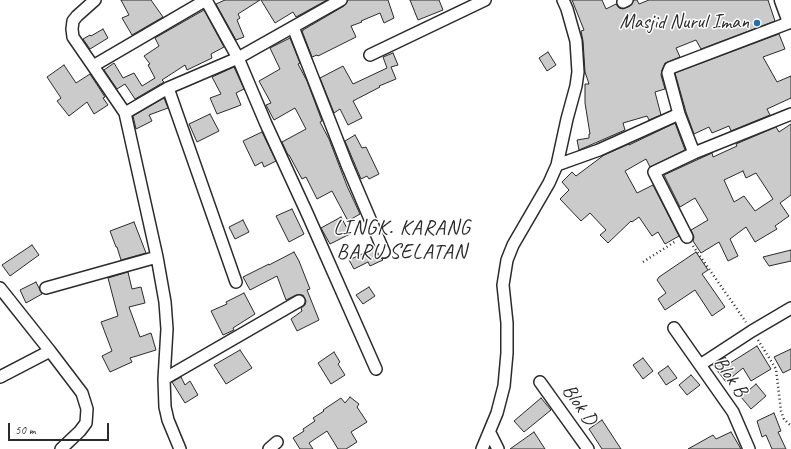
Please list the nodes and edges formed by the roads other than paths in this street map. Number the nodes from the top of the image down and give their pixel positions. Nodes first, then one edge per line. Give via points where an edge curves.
1 (95, 0) edge
2 (206, 0) edge
3 (341, 0) edge
4 (486, 0) edge
5 (563, 0) edge
6 (784, 0) edge
7 (791, 20) edge
8 (293, 27) junction
9 (370, 55) dead end
10 (238, 58) junction
11 (93, 66) junction
12 (168, 88) junction
13 (125, 113) junction
14 (679, 114) junction
15 (791, 114) edge
16 (694, 153) junction
17 (557, 165) junction
18 (687, 237) road end
19 (384, 252) dead end
20 (157, 256) junction
21 (236, 282) dead end
22 (0, 288) edge
23 (46, 288) dead end
24 (299, 301) dead end
25 (791, 308) edge
26 (674, 328) dead end
27 (50, 351) junction
28 (700, 365) junction
29 (376, 369) dead end
30 (0, 377) edge
31 (164, 379) junction
32 (540, 382) dead end
33 (490, 433) junction
34 (61, 449) edge
35 (180, 449) edge
36 (482, 449) edge
37 (498, 449) edge
38 (588, 449) edge
39 (750, 449) edge

1 - 11 street via 73,21 72,29 73,37
2 - 10 street
2 - 11 street
3 - 8 street
4 - 9 street
5 - 17 street via 576,41 578,72
6 - 7 main road
7 - 14 street via 670,68 668,73
8 - 10 street
8 - 19 street
10 - 12 street
10 - 29 street
11 - 13 street
12 - 13 street
12 - 21 street
13 - 20 street
14 - 16 street
14 - 17 street
15 - 16 street
16 - 18 street via 654,172
17 - 33 street via 512,245 507,260 503,285 507,323 504,386
20 - 23 street
20 - 31 street via 167,329
22 - 27 street
24 - 31 street
25 - 28 street
26 - 28 street, Blok B
27 - 30 street
27 - 34 street via 82,393 87,409 86,423
28 - 39 street, Blok B via 733,412
31 - 35 street via 165,407
32 - 38 street, Blok D
33 - 36 street
33 - 37 street

